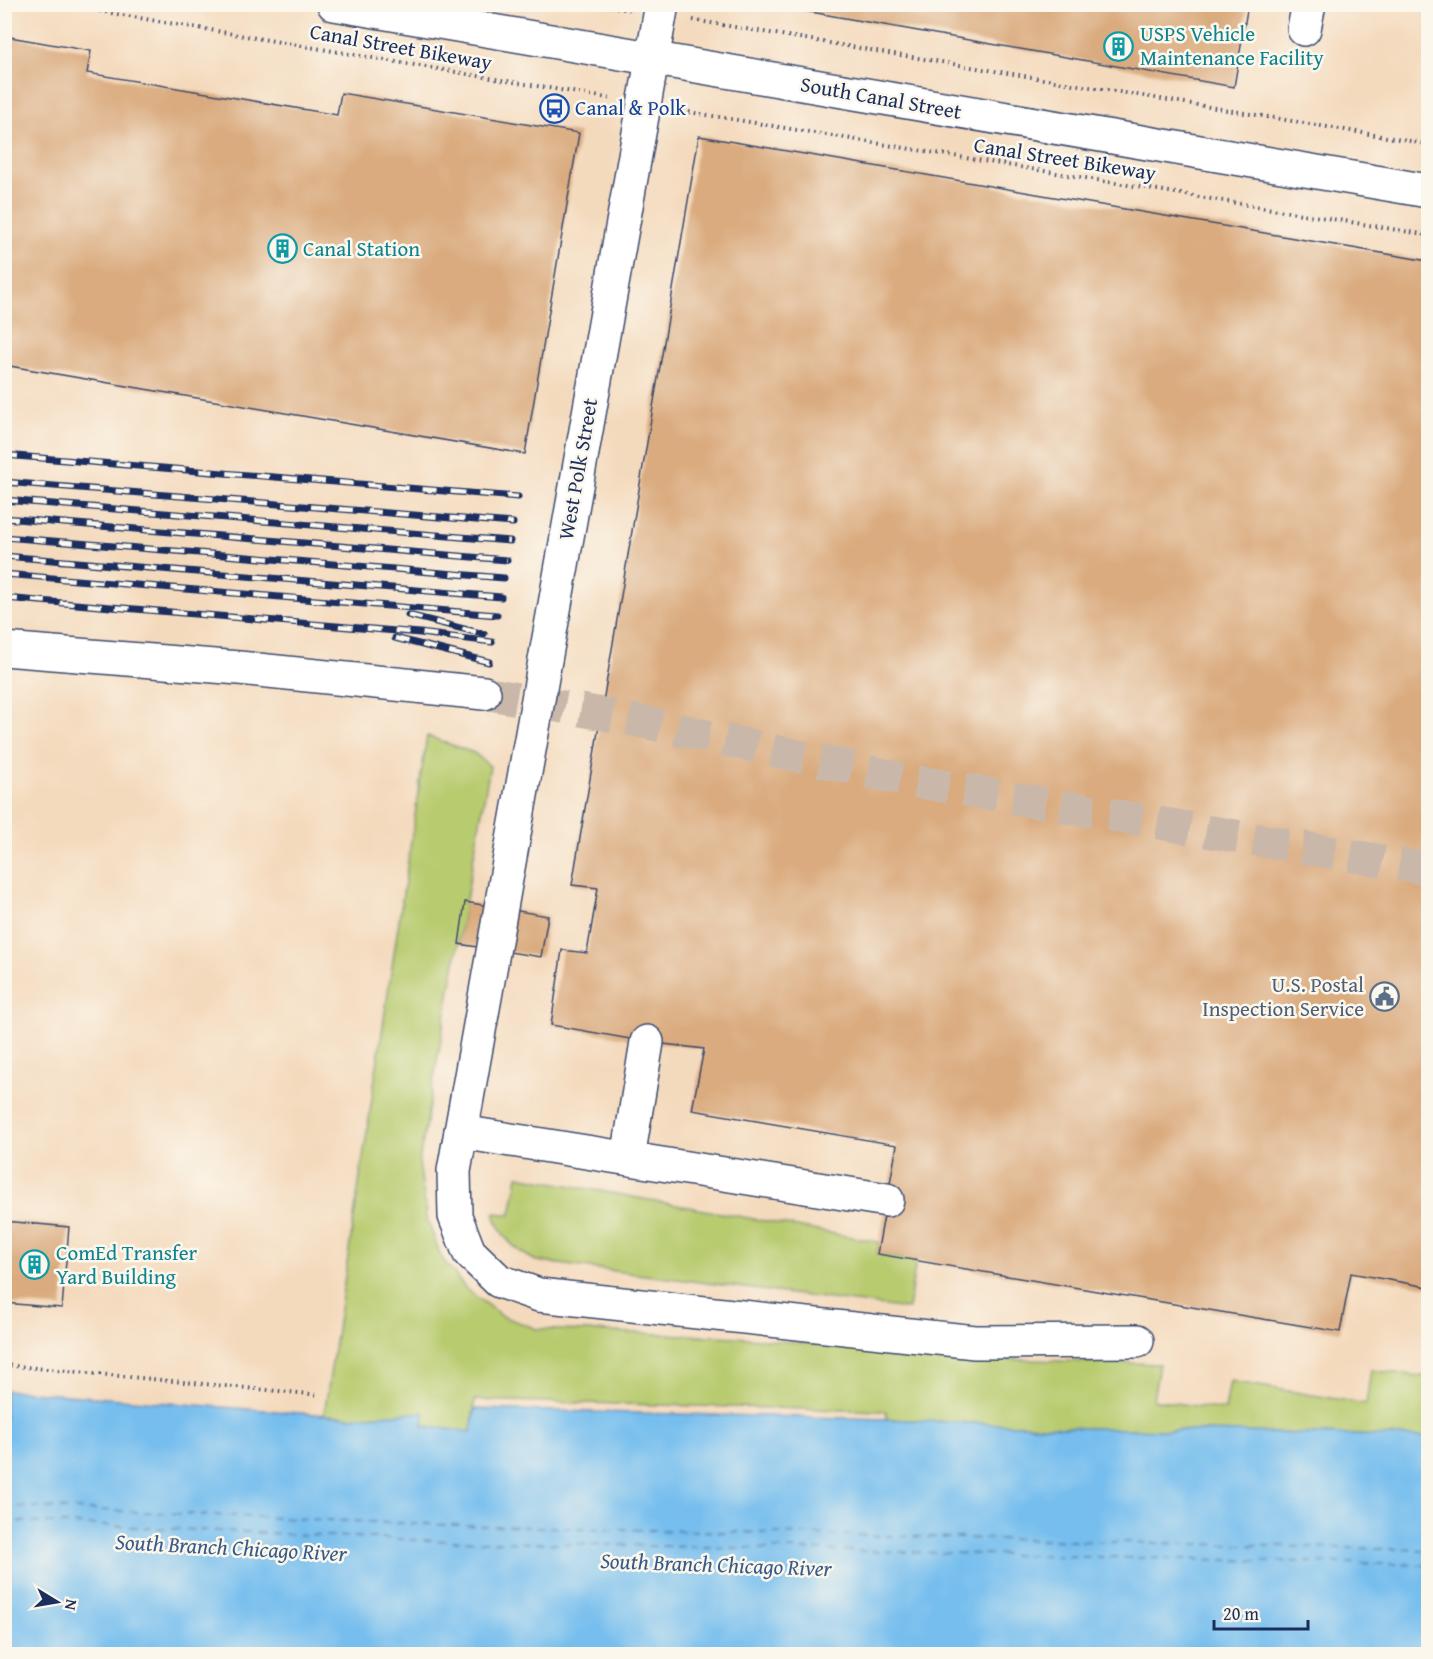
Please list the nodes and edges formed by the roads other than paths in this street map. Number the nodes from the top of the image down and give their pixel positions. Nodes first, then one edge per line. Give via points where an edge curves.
1 (333, 4) edge
2 (662, 4) edge
3 (653, 60) junction
4 (1428, 191) edge
5 (4, 649) edge
6 (484, 693) tunnel mouth
7 (647, 1042) dead end
8 (461, 1132) junction
9 (628, 1158) junction
10 (887, 1200) dead end
11 (1137, 1341) dead end

1 - 3 main road, South Canal Street
2 - 3 main road, West Polk Street
3 - 4 main road, South Canal Street
3 - 8 main road, West Polk Street
5 - 6 main road
7 - 9 main road
8 - 9 main road
8 - 11 main road, West Polk Street via 454,1171 455,1216 469,1251 499,1281 539,1295 975,1342
9 - 10 main road

